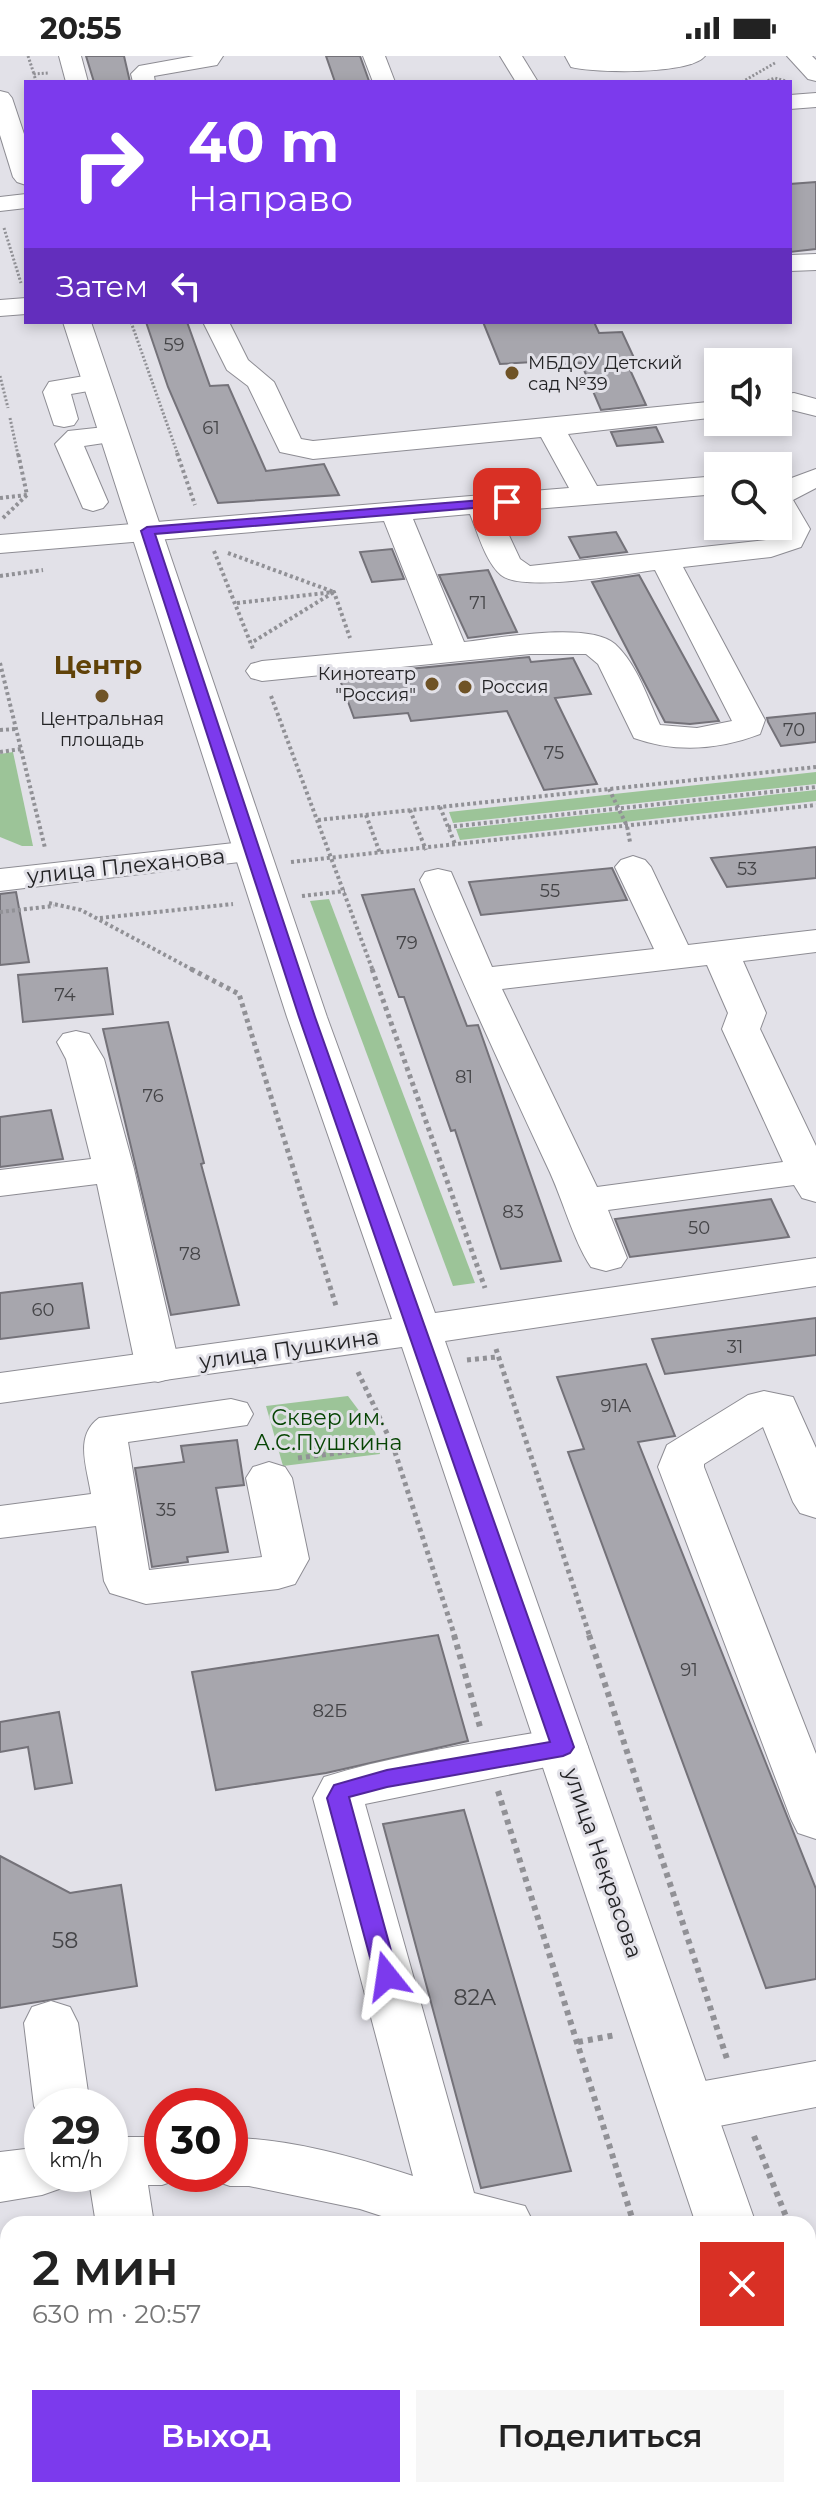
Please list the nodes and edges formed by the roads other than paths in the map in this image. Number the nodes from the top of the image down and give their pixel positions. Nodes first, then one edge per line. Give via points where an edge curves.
1 (70, 56) edge
2 (212, 56) edge
3 (374, 56) edge
4 (511, 56) edge
5 (576, 56) edge
6 (694, 56) edge
7 (787, 59) edge
8 (816, 74) edge
9 (76, 80) edge
10 (144, 80) edge
11 (383, 80) edge
12 (526, 80) edge
13 (0, 98) edge
14 (816, 100) edge
15 (792, 102) edge
16 (13, 139) edge
17 (24, 171) edge
18 (24, 201) edge
19 (0, 204) edge
20 (24, 295) edge
21 (0, 308) edge
22 (78, 324) edge
23 (217, 324) edge
24 (96, 382) junction
25 (792, 401) edge
26 (816, 408) edge
27 (704, 411) edge
28 (64, 419) dead end
29 (550, 428) junction
30 (114, 434) junction
31 (816, 478) edge
32 (792, 479) edge
33 (704, 486) edge
34 (792, 488) edge
35 (587, 495) junction
36 (93, 502) dead end
37 (480, 504) junction
38 (395, 511) junction
39 (147, 531) junction
40 (790, 540) edge
41 (0, 544) edge
42 (664, 559) junction
43 (452, 653) junction
44 (257, 657) road end
45 (252, 852) junction
46 (431, 864) road end
47 (633, 867) road end
48 (15, 879) edge
49 (816, 941) edge
50 (720, 951) junction
51 (675, 955) junction
52 (479, 980) junction
53 (76, 1042) dead end
54 (114, 1169) junction
55 (813, 1177) edge
56 (0, 1183) edge
57 (584, 1201) junction
58 (606, 1258) dead end
59 (816, 1272) edge
60 (418, 1330) junction
61 (158, 1368) junction
62 (0, 1388) edge
63 (231, 1414) dead end
64 (269, 1478) road end
65 (816, 1502) edge
66 (115, 1507) junction
67 (0, 1522) edge
68 (563, 1747) junction
69 (816, 1819) edge
70 (51, 2023) dead end
71 (816, 2084) edge
72 (60, 2088) edge
73 (714, 2103) junction
74 (129, 2161) edge
75 (248, 2162) edge
76 (24, 2174) edge
77 (0, 2177) edge
78 (126, 2216) edge
79 (445, 2216) edge
80 (452, 2216) edge
81 (725, 2216) edge

1 - 9 street
2 - 10 street via 147,71
3 - 11 street
4 - 12 street
5 - 6 street via 592,65
7 - 8 main road
13 - 16 main road
14 - 15 street
16 - 17 main road
18 - 19 street
20 - 21 street
22 - 24 main road, улица Некрасова
23 - 29 street via 237,364 260,382 290,446 313,450
24 - 28 street via 59,388
24 - 30 main road, улица Некрасова
25 - 26 street
27 - 29 street
29 - 35 street
30 - 36 street via 78,437 69,444
30 - 39 main road, улица Некрасова
31 - 32 street
31 - 34 street
33 - 35 street
35 - 37 street
37 - 38 street
37 - 42 street via 514,571 530,575
38 - 39 street
38 - 43 street
39 - 41 street via 56,531
39 - 45 main road, улица Некрасова
40 - 42 street via 771,548
42 - 43 street via 749,720 748,727 735,733 675,738 646,731 598,645 576,642
43 - 44 street via 358,662
45 - 48 street, улица Плеханова
45 - 60 main road, улица Некрасова
46 - 52 street
47 - 51 street
49 - 50 street
50 - 51 street
50 - 55 street via 747,1013 741,1029
51 - 52 street
52 - 57 street
53 - 54 street
54 - 56 street
54 - 61 street
55 - 57 street
57 - 58 street
59 - 60 main road, улица Пушкина via 490,1307
60 - 61 main road, улица Пушкина
60 - 68 main road, улица Некрасова
61 - 62 main road, улица Пушкина
63 - 66 street via 115,1429 105,1436
64 - 66 street via 286,1559 278,1572 146,1587 127,1581
65 - 69 street via 777,1408 764,1406 683,1456 681,1467
66 - 67 street
68 - 73 main road, улица Некрасова
68 - 80 street via 358,1785 338,1798
70 - 72 street
71 - 73 street
73 - 81 main road, улица Некрасова
74 - 78 street
75 - 79 street via 360,2184
76 - 77 street

